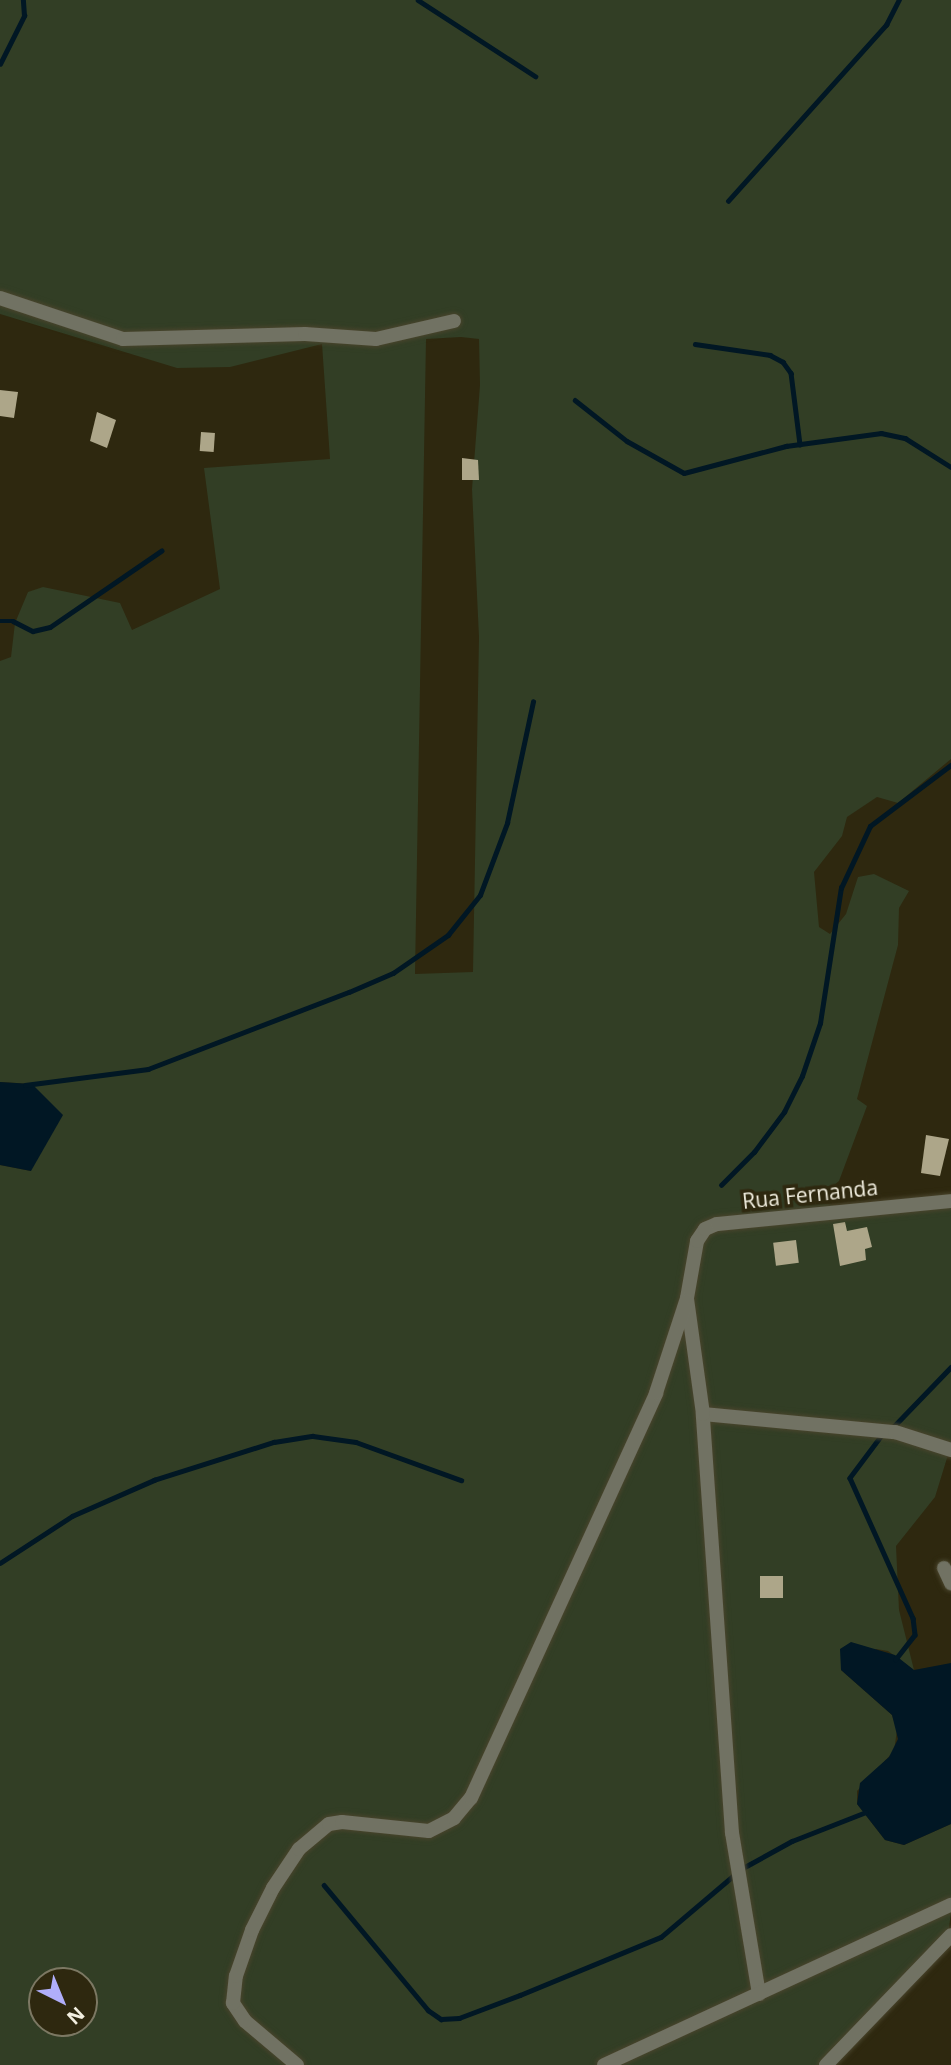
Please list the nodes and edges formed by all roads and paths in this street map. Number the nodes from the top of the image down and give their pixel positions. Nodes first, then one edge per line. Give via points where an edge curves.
1 (0, 298) edge
2 (454, 321) dead end
3 (951, 1201) edge
4 (687, 1298) junction
5 (703, 1414) junction
6 (951, 1450) edge
7 (944, 1568) dead end
8 (951, 1583) edge
9 (951, 1905) edge
10 (951, 1935) edge
11 (759, 1994) junction
12 (297, 2065) edge
13 (604, 2065) edge
14 (826, 2065) edge

1 - 2 street via 123,339 306,334 376,339
3 - 4 street, Rua Fernanda via 717,1224 699,1235
4 - 5 street
4 - 12 street via 656,1393 471,1798 454,1818 429,1830 329,1824 299,1849 273,1888 248,1941 233,2003 245,2021
5 - 6 street via 895,1432
5 - 11 street via 732,1833
7 - 8 street
9 - 11 street
10 - 14 street
11 - 13 street

